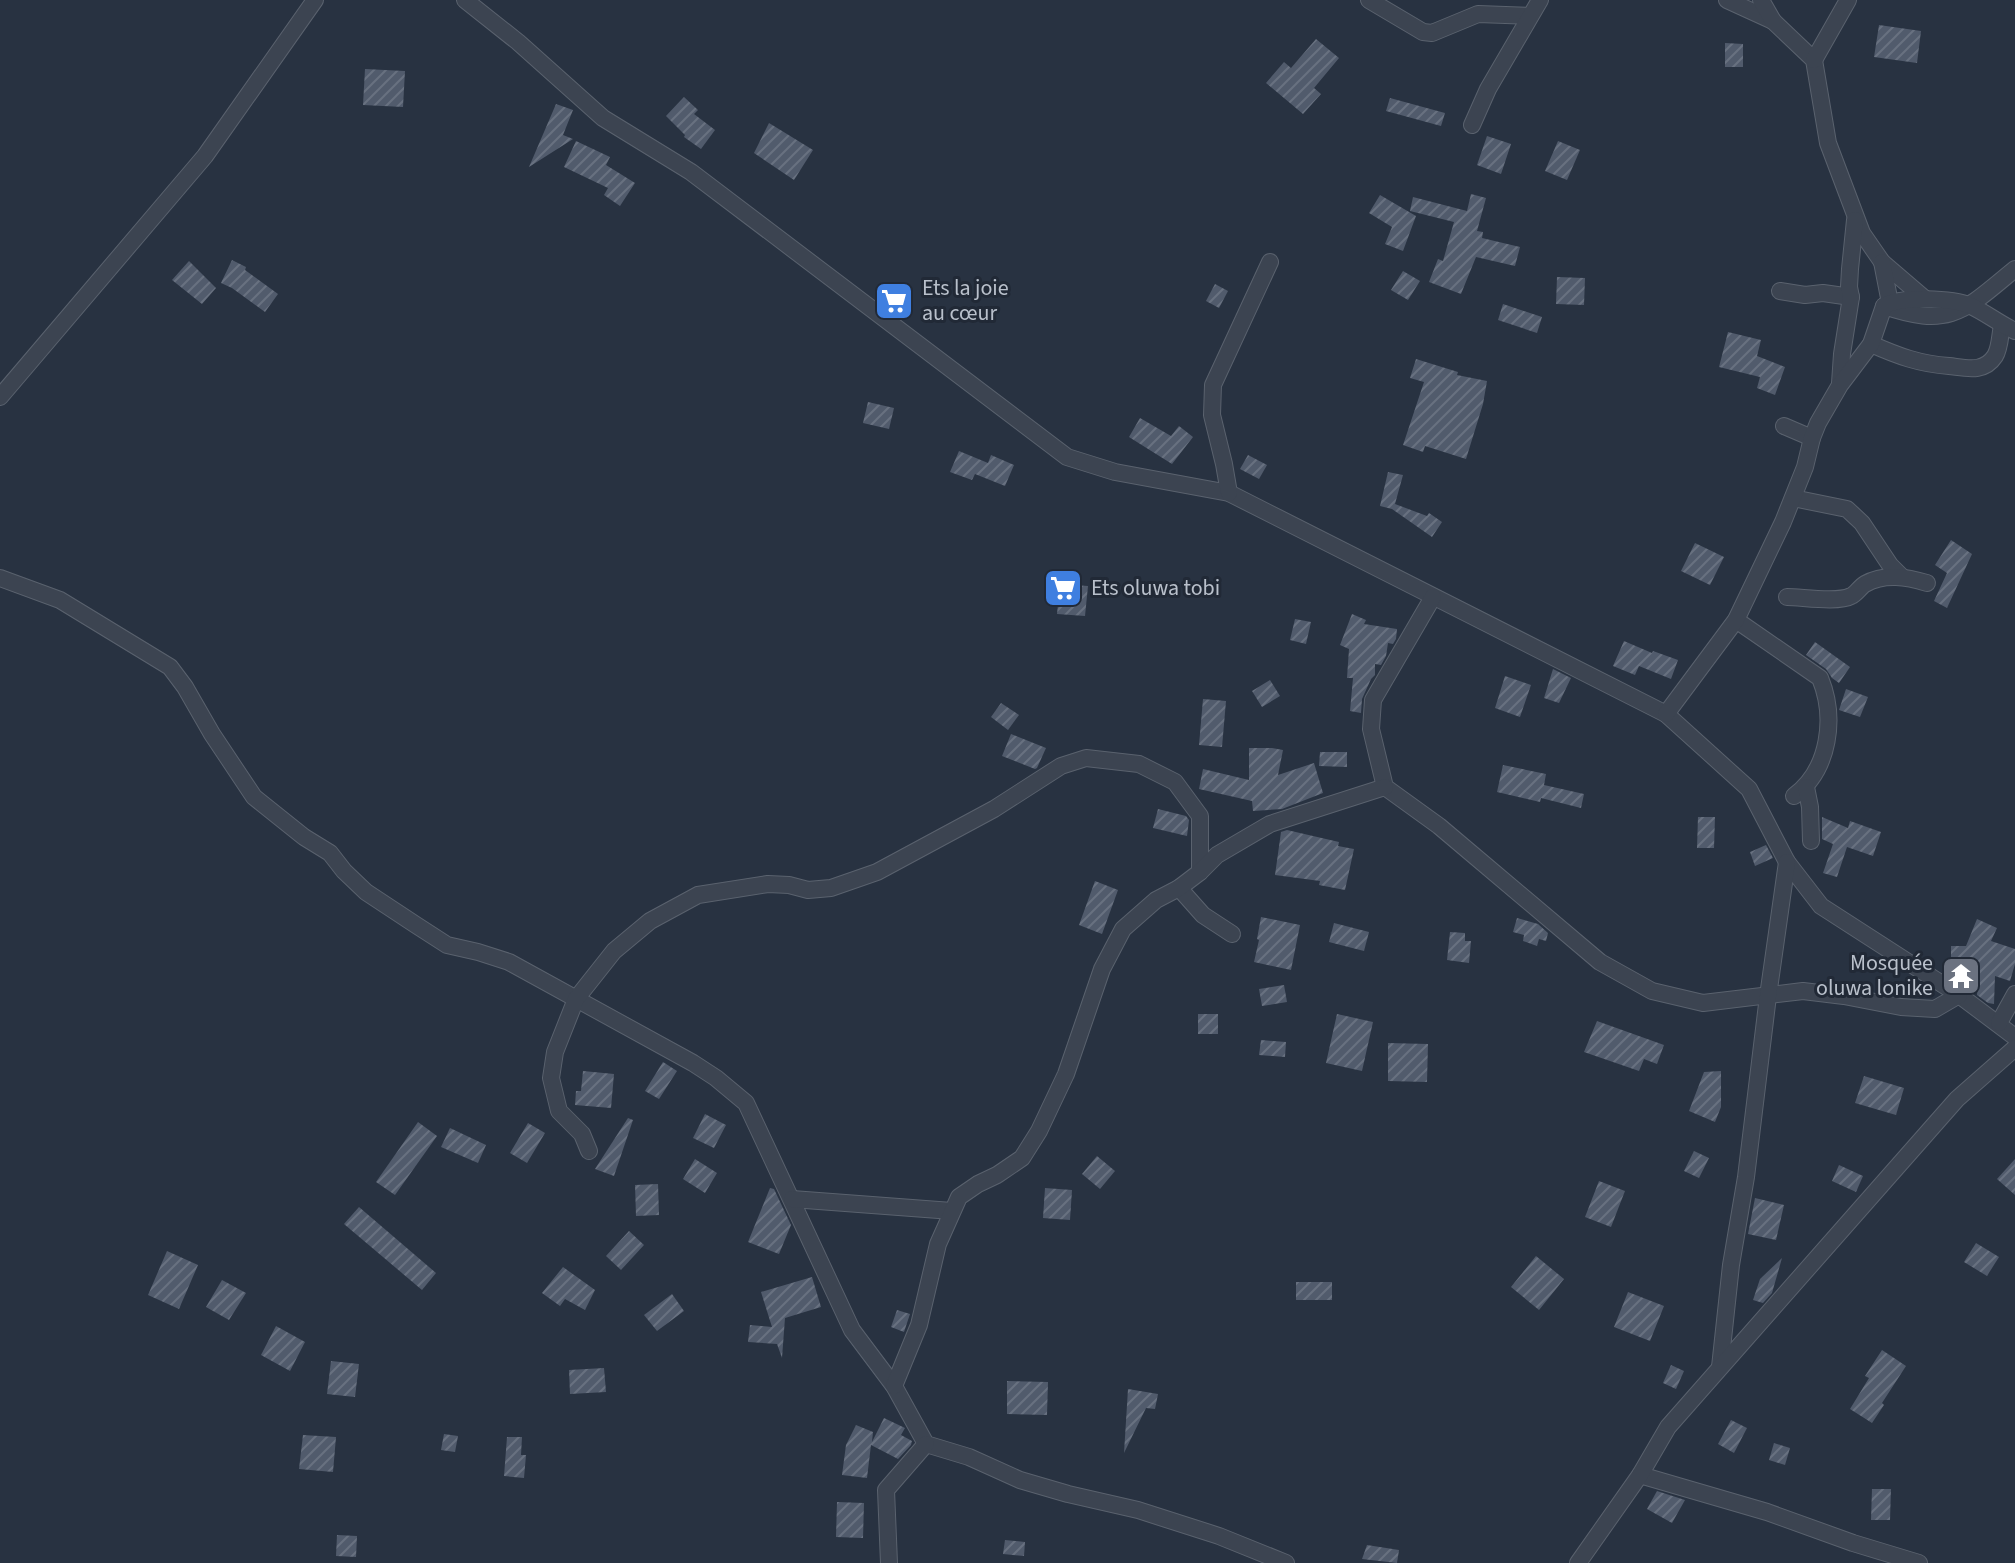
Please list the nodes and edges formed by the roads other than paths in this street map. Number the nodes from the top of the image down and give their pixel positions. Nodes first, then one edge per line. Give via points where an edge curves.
1 (315, 0) edge
2 (465, 0) edge
3 (1369, 0) edge
4 (1540, 0) edge
5 (1727, 0) edge
6 (1761, 0) edge
7 (1848, 0) edge
8 (1530, 16) junction
9 (1773, 21) junction
10 (1814, 60) junction
11 (1472, 125) dead end
12 (1855, 217) junction
13 (1270, 262) dead end
14 (1882, 262) junction
15 (2015, 269) edge
16 (1780, 291) dead end
17 (1851, 297) junction
18 (1924, 298) junction
19 (1887, 304) junction
20 (1969, 305) junction
21 (2008, 328) edge
22 (1871, 344) junction
23 (1840, 385) junction
24 (0, 397) edge
25 (1784, 426) dead end
26 (1812, 438) junction
27 (1229, 493) junction
28 (1793, 498) junction
29 (1901, 576) junction
30 (0, 578) edge
31 (1927, 583) dead end
32 (1433, 597) junction
33 (1787, 597) dead end
34 (1736, 620) junction
35 (1666, 714) junction
36 (1385, 787) junction
37 (1811, 841) dead end
38 (1787, 862) junction
39 (1200, 872) junction
40 (1179, 888) junction
41 (1232, 934) dead end
42 (2015, 994) edge
43 (1959, 995) junction
44 (1768, 996) junction
45 (576, 999) junction
46 (1999, 1023) junction
47 (2015, 1037) edge
48 (2011, 1058) edge
49 (589, 1151) dead end
50 (792, 1199) junction
51 (952, 1211) junction
52 (1720, 1368) junction
53 (894, 1386) junction
54 (926, 1444) junction
55 (1640, 1475) junction
56 (889, 1563) edge
57 (1286, 1563) edge
58 (1578, 1563) edge
59 (1919, 1563) edge

1 - 24 street via 205,156
2 - 27 street via 603,118 691,172 1067,457 1115,472
3 - 8 street via 1432,33 1478,14
4 - 8 street
5 - 9 street
6 - 9 street
7 - 10 street
8 - 11 street
9 - 10 street
10 - 12 street via 1828,143
12 - 14 street
12 - 17 street
13 - 27 street via 1213,385 1212,415
14 - 18 street
14 - 19 street
15 - 20 street
16 - 17 street
17 - 23 street
18 - 19 street
18 - 20 street
19 - 20 street via 1911,316 1930,317
19 - 22 street
20 - 21 street
21 - 22 street via 1988,364 1971,370 1935,366
22 - 23 street
23 - 26 street
25 - 26 street
26 - 28 street
27 - 32 street
28 - 29 street via 1847,509
28 - 34 street
29 - 31 street
29 - 33 street via 1873,581 1838,599
30 - 45 street via 60,600 170,667 254,797 330,853 366,892 447,945 509,962
32 - 35 street
32 - 36 street via 1373,700 1371,729
34 - 35 street
34 - 37 street via 1820,678 1826,693 1830,711 1823,756 1800,792 1810,807
35 - 38 street via 1749,789
36 - 39 street via 1270,824 1217,855
36 - 44 street via 1600,962 1652,991 1703,1003
38 - 43 street via 1821,906
38 - 44 street
39 - 40 street
39 - 45 street via 1200,816 1175,782 1139,764 1086,758 1061,766 877,872 831,888 768,884 698,895 650,921 614,951
40 - 41 street via 1203,915
40 - 51 street via 1123,929 1102,969 1066,1074 1022,1158 959,1197
42 - 46 street
43 - 44 street via 1935,1009 1803,991
43 - 46 street
44 - 52 street
45 - 49 street via 555,1052 551,1078 559,1111 582,1134
45 - 50 street via 693,1063 746,1103
46 - 47 street
48 - 52 street via 1957,1099
50 - 51 street
50 - 53 street via 852,1330
51 - 53 street via 938,1244 919,1325
52 - 55 street via 1668,1427
53 - 54 street
54 - 56 street via 886,1490
54 - 57 street via 1020,1480 1138,1510
55 - 58 street
55 - 59 street

